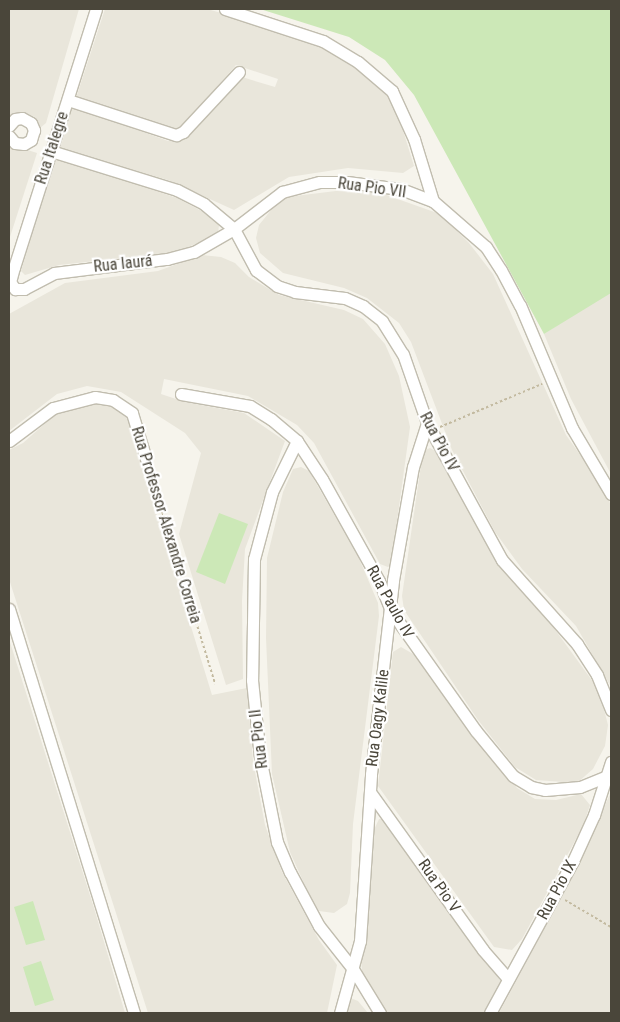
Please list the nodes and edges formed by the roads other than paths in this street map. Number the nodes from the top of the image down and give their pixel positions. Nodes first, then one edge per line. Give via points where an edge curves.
1 (96, 9) edge
2 (225, 9) edge
3 (239, 72) dead end
4 (68, 100) junction
5 (9, 126) edge
6 (9, 137) edge
7 (51, 152) junction
8 (433, 201) junction
9 (234, 229) junction
10 (12, 287) joint
11 (181, 394) dead end
12 (429, 427) junction
13 (9, 441) edge
14 (297, 441) junction
15 (146, 459) road end
16 (611, 494) edge
17 (9, 610) edge
18 (391, 611) junction
19 (611, 710) edge
20 (611, 762) edge
21 (607, 776) junction
22 (370, 792) junction
23 (353, 969) junction
24 (508, 979) junction
25 (134, 1013) edge
26 (340, 1013) edge
27 (380, 1013) edge
28 (490, 1013) edge

1 - 4 street, Rua Italegre
2 - 8 street via 323,41 382,80 403,110
3 - 4 street via 183,132 176,135
4 - 7 street, Rua Italegre
5 - 6 street via 15,119 22,118 31,123 34,130 31,140 24,144 15,143
7 - 9 street, Rua Pio IV via 177,190 215,212
7 - 10 street, Rua Italegre via 14,267
8 - 9 street, Rua Pio VII via 401,189 320,182 282,192
8 - 16 street via 486,248 496,262 520,305 572,428
9 - 10 street, Rua Iaurá via 181,256 64,271 47,275 20,290
9 - 12 street, Rua Pio IV via 256,270 277,286 295,292 345,298 363,306 382,321 403,354
11 - 14 street, Rua Paulo IV via 250,406
12 - 18 street, Rua Oagy Kalile via 413,467
12 - 19 street, Rua Pio IV via 502,560 577,644 597,675
13 - 15 street, Rua Professor Alexandre Correia via 53,408 95,397 113,400 132,413
14 - 18 street, Rua Paulo IV via 379,581
14 - 23 street, Rua Pio II via 272,492 254,559 255,719 277,842 320,926
17 - 25 street
18 - 21 street, Rua Paulo IV via 476,731 521,782 556,790
18 - 22 street, Rua Oagy Kalile
20 - 21 street, Rua Pio IX
21 - 24 street, Rua Pio IX via 594,815
22 - 23 street, Rua Oagy Kalile via 360,941
22 - 24 street, Rua Pio V via 483,950
23 - 26 street, Rua Oagy Kalile
23 - 27 street, Rua Pio II
24 - 28 street, Rua Pio IX

